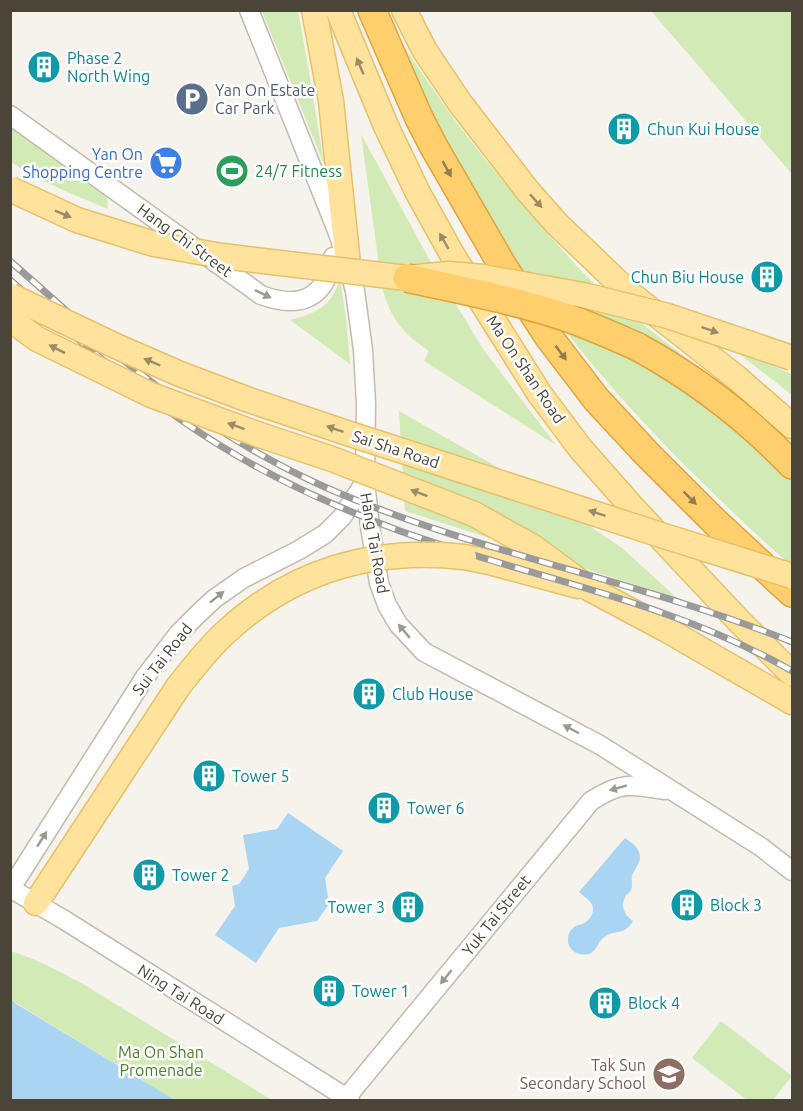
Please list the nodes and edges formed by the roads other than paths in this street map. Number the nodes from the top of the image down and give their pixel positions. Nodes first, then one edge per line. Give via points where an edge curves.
1 (249, 10) edge
2 (314, 10) edge
3 (338, 10) edge
4 (372, 10) edge
5 (405, 13) edge
6 (10, 114) edge
7 (10, 189) edge
8 (338, 234) junction
9 (348, 264) junction
10 (407, 278) junction
11 (11, 296) edge
12 (10, 319) edge
13 (792, 358) edge
14 (792, 426) edge
15 (792, 465) edge
16 (365, 482) junction
17 (792, 576) edge
18 (590, 589) junction
19 (792, 593) edge
20 (792, 674) edge
21 (792, 702) edge
22 (675, 791) junction
23 (792, 871) edge
24 (11, 888) edge
25 (36, 903) junction
26 (348, 1099) edge

1 - 8 street, Hang Tai Road
2 - 9 main road via 331,101
20 -> 3 main road, Ma On Shan Road via 632,507 539,393 418,193
4 -> 19 highway via 434,147 548,336 596,399 647,454
5 -> 14 main road via 460,103 556,223 628,292
6 -> 8 street, Hang Chi Street via 245,284 273,299 286,302 316,292 328,276
7 -> 10 main road, bridge via 77,220 154,244
8 - 9 street, Hang Tai Road
9 - 16 street, Hang Tai Road via 363,351
10 -> 13 main road, bridge via 469,275 583,295 668,316
10 - 15 highway, bridge via 556,314 636,346 723,404
17 -> 11 main road, Sai Sha Road, bridge via 240,396 118,347
18 -> 12 main road, bridge via 533,547 474,514 152,395 37,339
22 -> 16 street, Hang Tai Road via 600,744 424,652 412,641 392,615 379,582
24 -> 16 street, Sui Tai Road via 146,677 179,633 243,578 326,534 342,518
18 - 21 main road
18 - 25 main road, bridge via 465,557 395,555 345,565 302,581 262,603 226,632 178,687
22 - 23 street, Hang Tai Road
22 -> 26 street, Yuk Tai Street via 632,785 610,789 591,801
24 - 25 street, Ning Tai Road
25 - 26 street, Ning Tai Road

